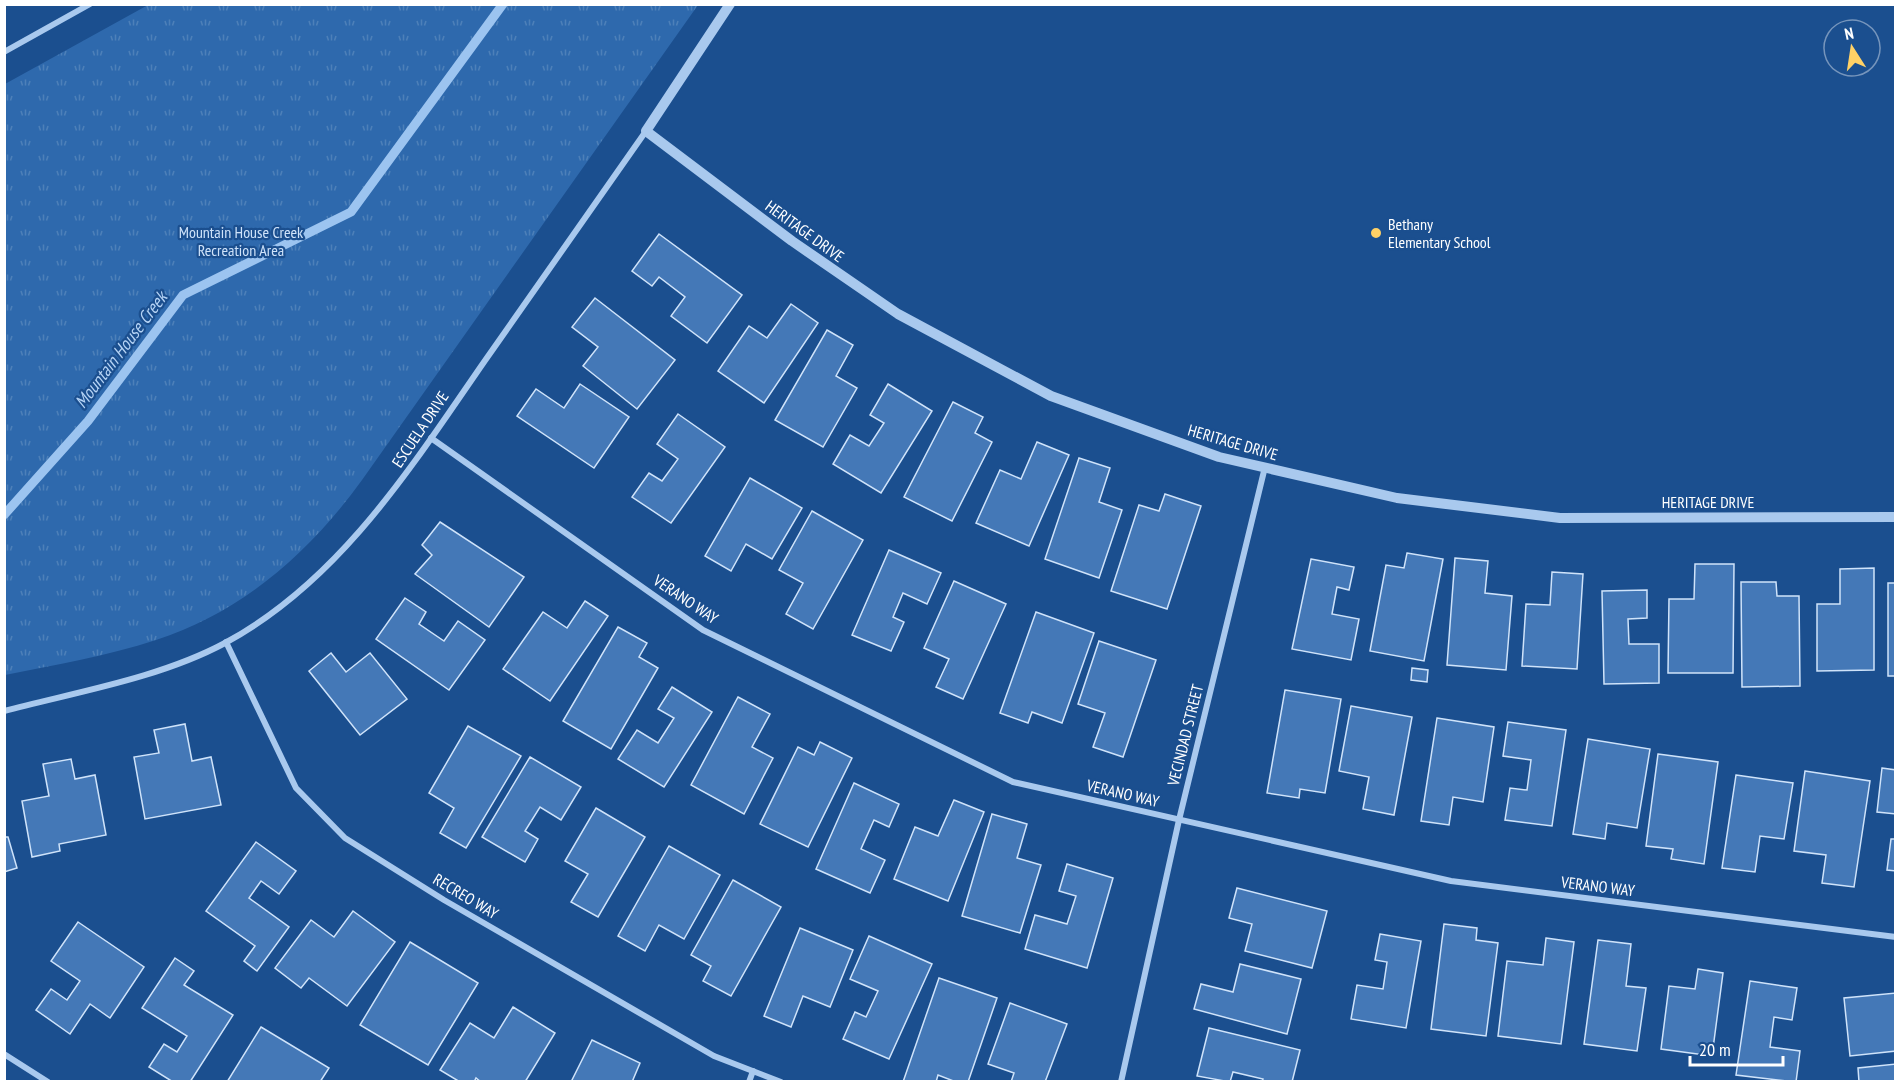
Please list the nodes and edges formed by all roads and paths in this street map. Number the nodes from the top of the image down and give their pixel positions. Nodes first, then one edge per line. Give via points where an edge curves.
1 (90, 4) edge
2 (730, 4) edge
3 (4, 52) edge
4 (646, 131) junction
5 (431, 438) junction
6 (1265, 467) junction
7 (1896, 517) edge
8 (226, 642) junction
9 (4, 711) edge
10 (1179, 820) junction
11 (1896, 937) edge
12 (4, 1054) edge
13 (753, 1071) junction
14 (48, 1082) edge
15 (749, 1082) edge
16 (781, 1082) edge
17 (1121, 1082) edge

1 - 3 street
2 - 4 street, ESCUELA DRIVE
4 - 5 street, ESCUELA DRIVE
4 - 6 street, HERITAGE DRIVE via 792,241 908,320 1052,396 1219,457
5 - 8 street, ESCUELA DRIVE via 403,480 347,544 286,603
5 - 10 street, VERANO WAY via 703,630 1013,782
6 - 7 street, HERITAGE DRIVE via 1397,498 1560,518
6 - 10 street, VECINDAD STREET
8 - 9 street, ESCUELA DRIVE via 171,668
8 - 13 street, RECREO WAY via 296,788 345,838 444,900 714,1056
10 - 11 street, VERANO WAY via 1451,881
10 - 17 street, VECINDAD STREET
12 - 14 street
13 - 15 street
13 - 16 street, RECREO WAY

